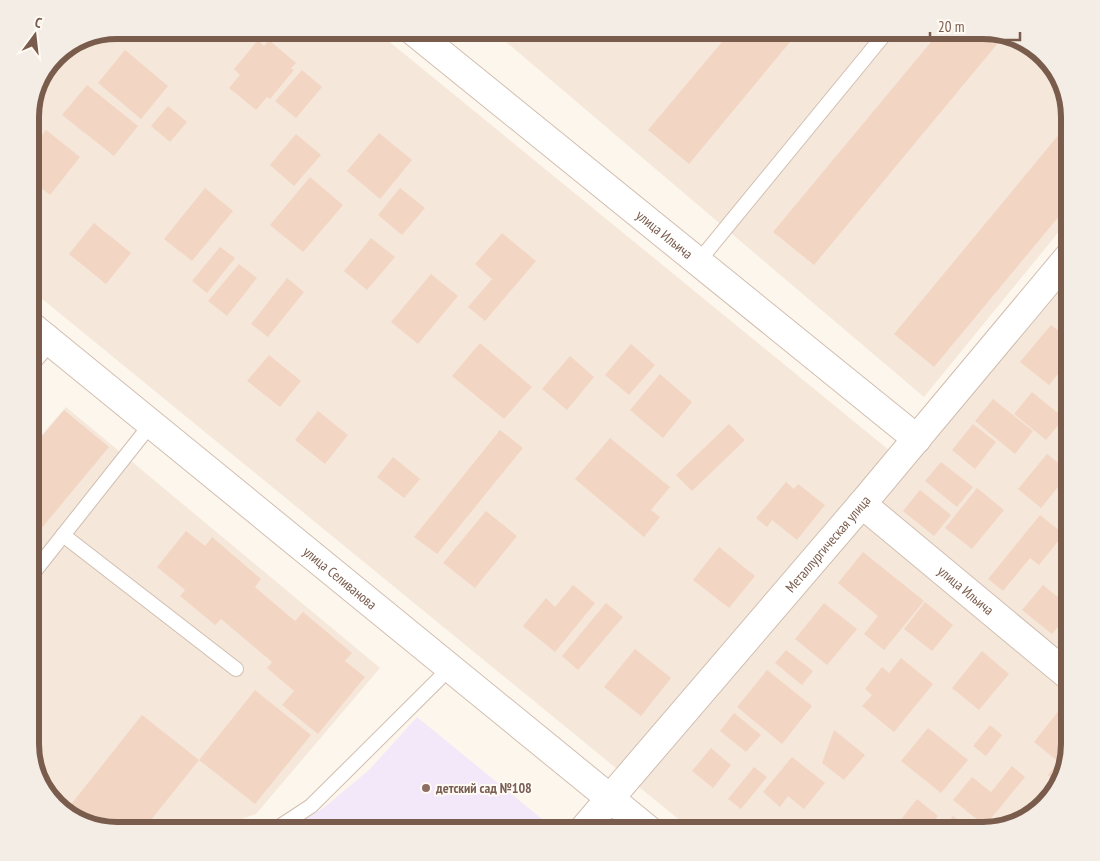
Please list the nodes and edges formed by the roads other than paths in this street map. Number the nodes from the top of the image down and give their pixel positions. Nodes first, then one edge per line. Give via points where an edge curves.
1 (423, 39) edge
2 (881, 39) edge
3 (698, 262) junction
4 (1061, 266) edge
5 (39, 343) edge
6 (151, 424) junction
7 (917, 439) junction
8 (862, 504) junction
9 (63, 535) junction
10 (39, 566) edge
11 (450, 668) junction
12 (236, 669) dead end
13 (1061, 670) edge
14 (611, 799) junction
15 (287, 822) edge
16 (590, 822) edge
17 (639, 822) edge

1 - 3 street, улица Ильича
2 - 3 lane
3 - 7 street, улица Ильича
4 - 7 street, Металлургическая улица
5 - 6 street, улица Селиванова
6 - 9 lane
6 - 11 street, улица Селиванова
7 - 8 street, Металлургическая улица
8 - 13 street, улица Ильича
8 - 14 street, Металлургическая улица
9 - 10 lane
9 - 12 lane
11 - 14 street, улица Селиванова
11 - 15 lane via 311,806
14 - 16 street, Металлургическая улица
14 - 17 street, улица Селиванова

